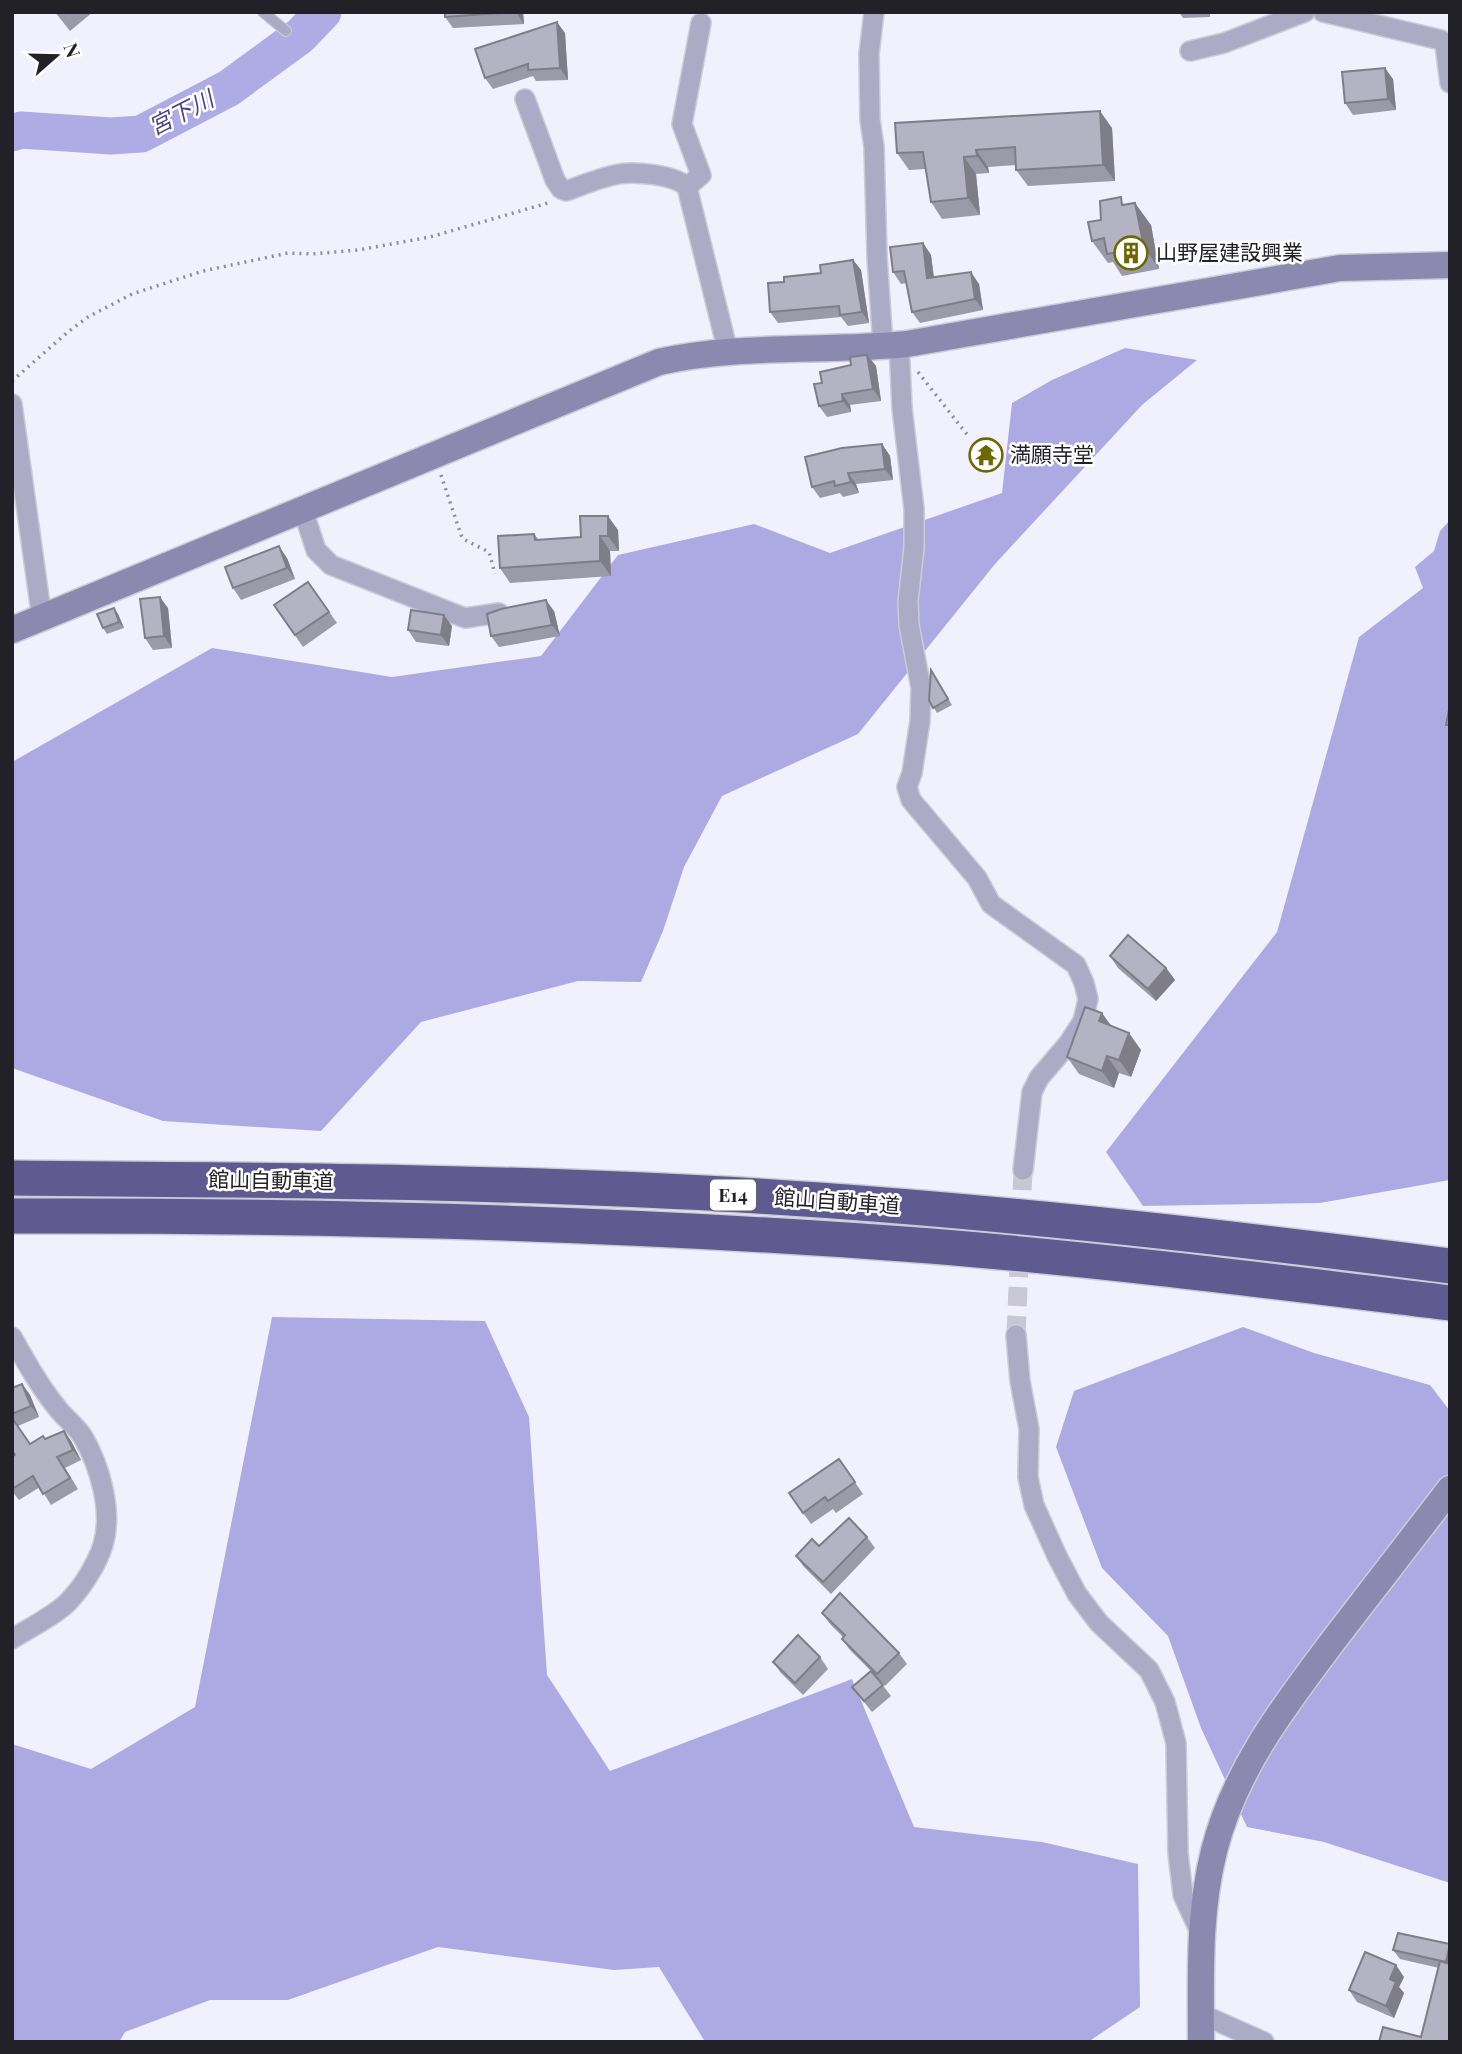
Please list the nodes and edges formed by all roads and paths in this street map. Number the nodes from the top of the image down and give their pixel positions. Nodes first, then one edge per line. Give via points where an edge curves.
1 (263, 12) edge
2 (874, 12) edge
3 (1305, 12) edge
4 (1323, 12) edge
5 (701, 23) dead end
6 (286, 31) dead end
7 (1190, 51) dead end
8 (1450, 83) edge
9 (526, 99) dead end
10 (687, 187) junction
11 (566, 191) junction
12 (1450, 265) edge
13 (728, 352) junction
14 (894, 353) junction
15 (12, 381) edge
16 (12, 404) edge
17 (969, 437) dead end
18 (434, 455) junction
19 (303, 510) junction
20 (495, 574) dead end
21 (499, 613) edge
22 (42, 619) junction
23 (12, 630) edge
24 (1023, 1170) tunnel mouth
25 (12, 1178) edge
26 (12, 1216) edge
27 (1450, 1266) edge
28 (1450, 1303) edge
29 (1016, 1335) tunnel mouth
30 (12, 1337) edge
31 (1450, 1489) edge
32 (12, 1639) edge
33 (1200, 1932) junction
34 (1201, 2014) junction
35 (1201, 2042) edge
36 (1264, 2042) edge

1 - 6 lane
2 - 14 street via 869,54 877,256
3 - 7 street
4 - 8 street via 1441,40
5 - 10 street via 682,124 701,175
9 - 11 street via 555,180
10 - 11 street via 667,176 625,173
10 - 13 street
11 - 15 path via 527,211 430,237 358,250 288,253 203,271 132,294 88,317
12 - 14 street via 1340,268
13 - 14 street
13 - 18 street via 659,362
14 - 17 path via 923,376
14 - 24 street via 914,509 908,601 921,688 920,721 907,787 918,811 963,860 991,904 1076,965 1088,999 1083,1021 1032,1092
16 - 22 street
18 - 19 street
18 - 20 path via 461,535 489,552
19 - 21 street via 316,550 331,565 465,618
19 - 22 street
22 - 23 street
25 - 27 highway, 館山自動車道 / E14 via 512,1185 758,1196 1229,1237
26 - 28 highway, 館山自動車道 / E14 via 345,1219 648,1229 931,1246 1143,1265
29 - 33 street via 1034,1505 1077,1594 1099,1623 1149,1670 1165,1702 1176,1743 1183,1895
30 - 32 street via 58,1409 82,1434 103,1491 106,1521 94,1565 69,1602
31 - 33 street via 1258,1745 1223,1819
33 - 34 street
34 - 35 street
34 - 36 street

